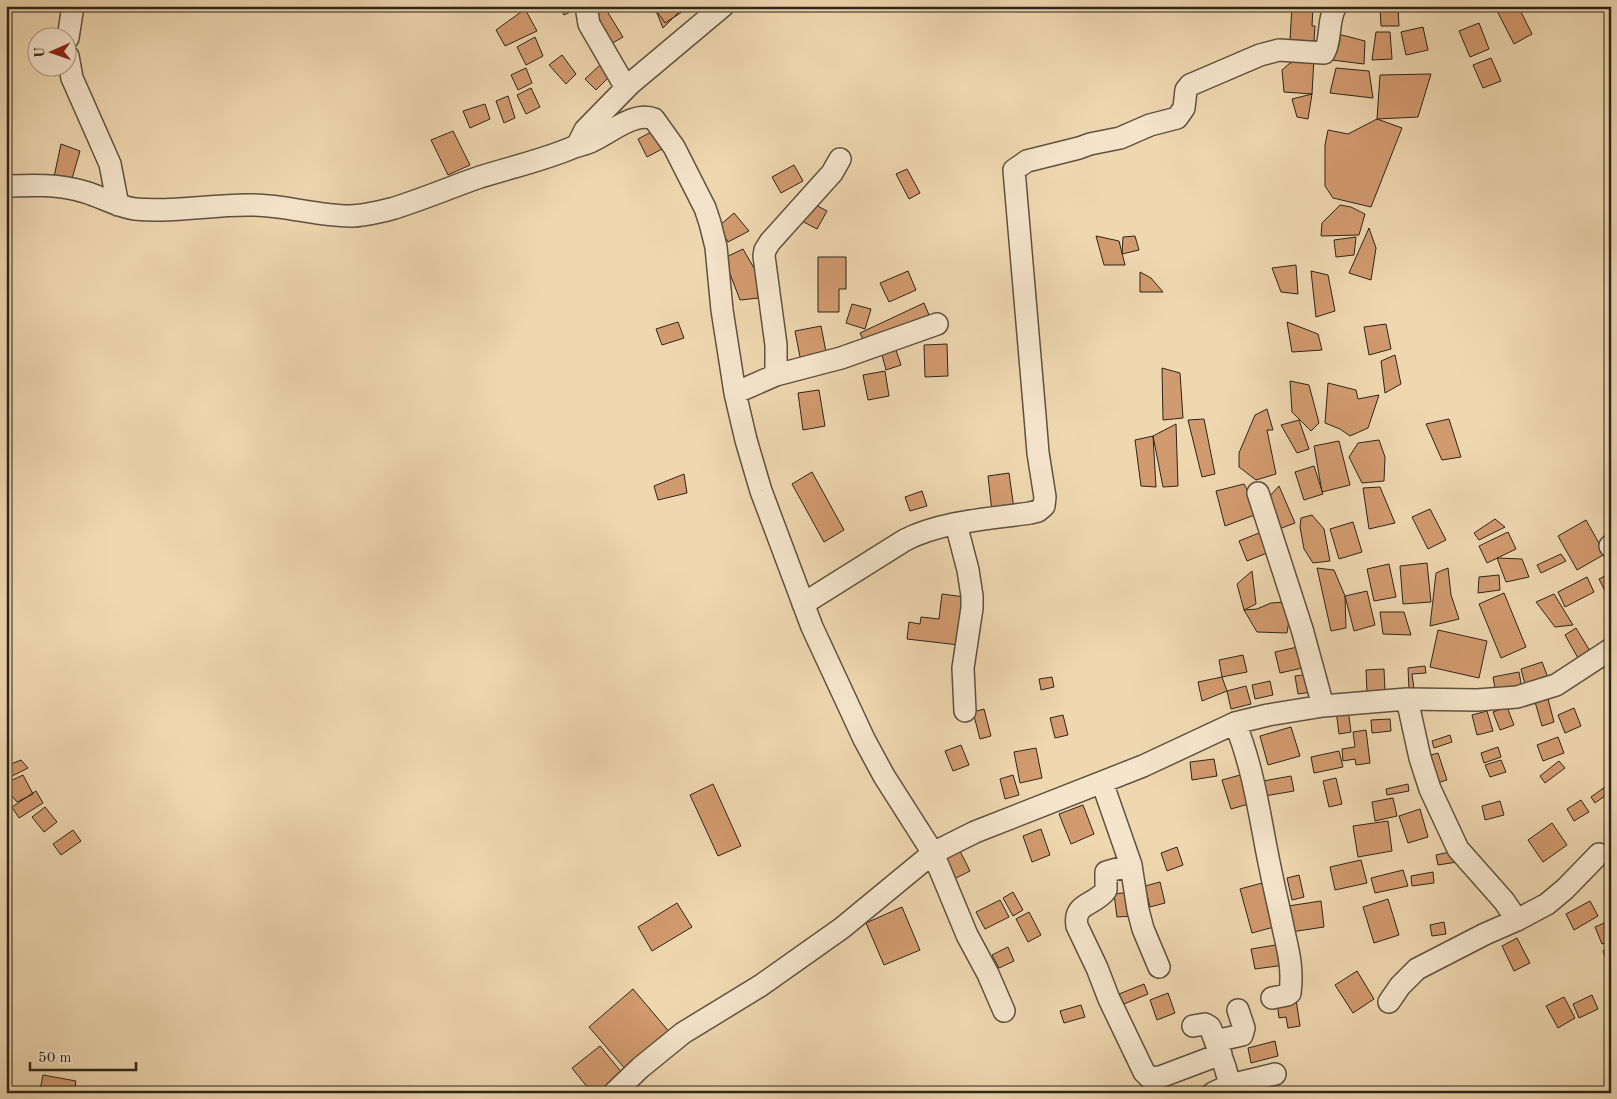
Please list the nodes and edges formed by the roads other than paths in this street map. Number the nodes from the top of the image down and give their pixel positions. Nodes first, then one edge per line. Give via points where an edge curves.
1 (73, 6) edge
2 (586, 6) edge
3 (723, 6) edge
4 (1336, 6) edge
5 (70, 28) edge
6 (72, 78) edge
7 (626, 88) junction
8 (577, 146) junction
9 (840, 159) dead end
10 (6, 186) edge
11 (118, 205) junction
12 (937, 324) dead end
13 (776, 375) junction
14 (735, 393) junction
15 (1258, 493) dead end
16 (956, 524) junction
17 (803, 604) junction
18 (1611, 649) edge
19 (1407, 699) junction
20 (1323, 706) junction
21 (965, 711) dead end
22 (1235, 723) junction
23 (1102, 782) junction
24 (933, 853) junction
25 (1600, 854) dead end
26 (1131, 865) junction
27 (1517, 920) junction
28 (1159, 967) dead end
29 (1272, 998) dead end
30 (1389, 1002) dead end
31 (1238, 1010) dead end
32 (1004, 1011) dead end
33 (1193, 1026) dead end
34 (1218, 1048) junction
35 (1275, 1074) dead end
36 (1221, 1089) edge
37 (614, 1093) edge

1 - 5 street
2 - 7 street via 589,24
3 - 7 street
4 - 16 street via 1324,52 1279,50 1238,63 1190,85 1186,90 1184,108 1177,118 1120,138 1027,161 1014,170 1044,506 1030,513
6 - 11 street via 110,164
7 - 8 street via 585,130
8 - 11 street via 391,209 352,216 275,206 218,205 161,210
8 - 14 street via 631,120 645,117 654,119 669,139 710,223
9 - 13 street via 832,173 765,250 776,345
10 - 11 street via 61,187
12 - 13 street via 841,358
13 - 14 street
14 - 17 street via 761,491
15 - 20 street
16 - 17 street via 920,532
16 - 21 street via 972,596 962,678
17 - 24 street via 864,739
18 - 19 street via 1556,685 1517,697
19 - 20 street
19 - 27 street via 1428,782 1454,842
20 - 22 street
22 - 23 street
22 - 29 street via 1245,748 1260,809 1291,963 1290,992 1287,996
23 - 24 street via 975,832
23 - 26 street
24 - 32 street via 967,935
24 - 37 street via 842,928 760,986 683,1033
25 - 27 street via 1551,902
26 - 28 street via 1143,929
26 - 34 street via 1106,872 1106,890 1098,899 1078,910 1077,915 1077,926 1120,1023 1150,1078 1160,1077
27 - 30 street via 1418,969
31 - 34 street via 1243,1034
33 - 34 street via 1208,1025
34 - 36 street
35 - 36 street

